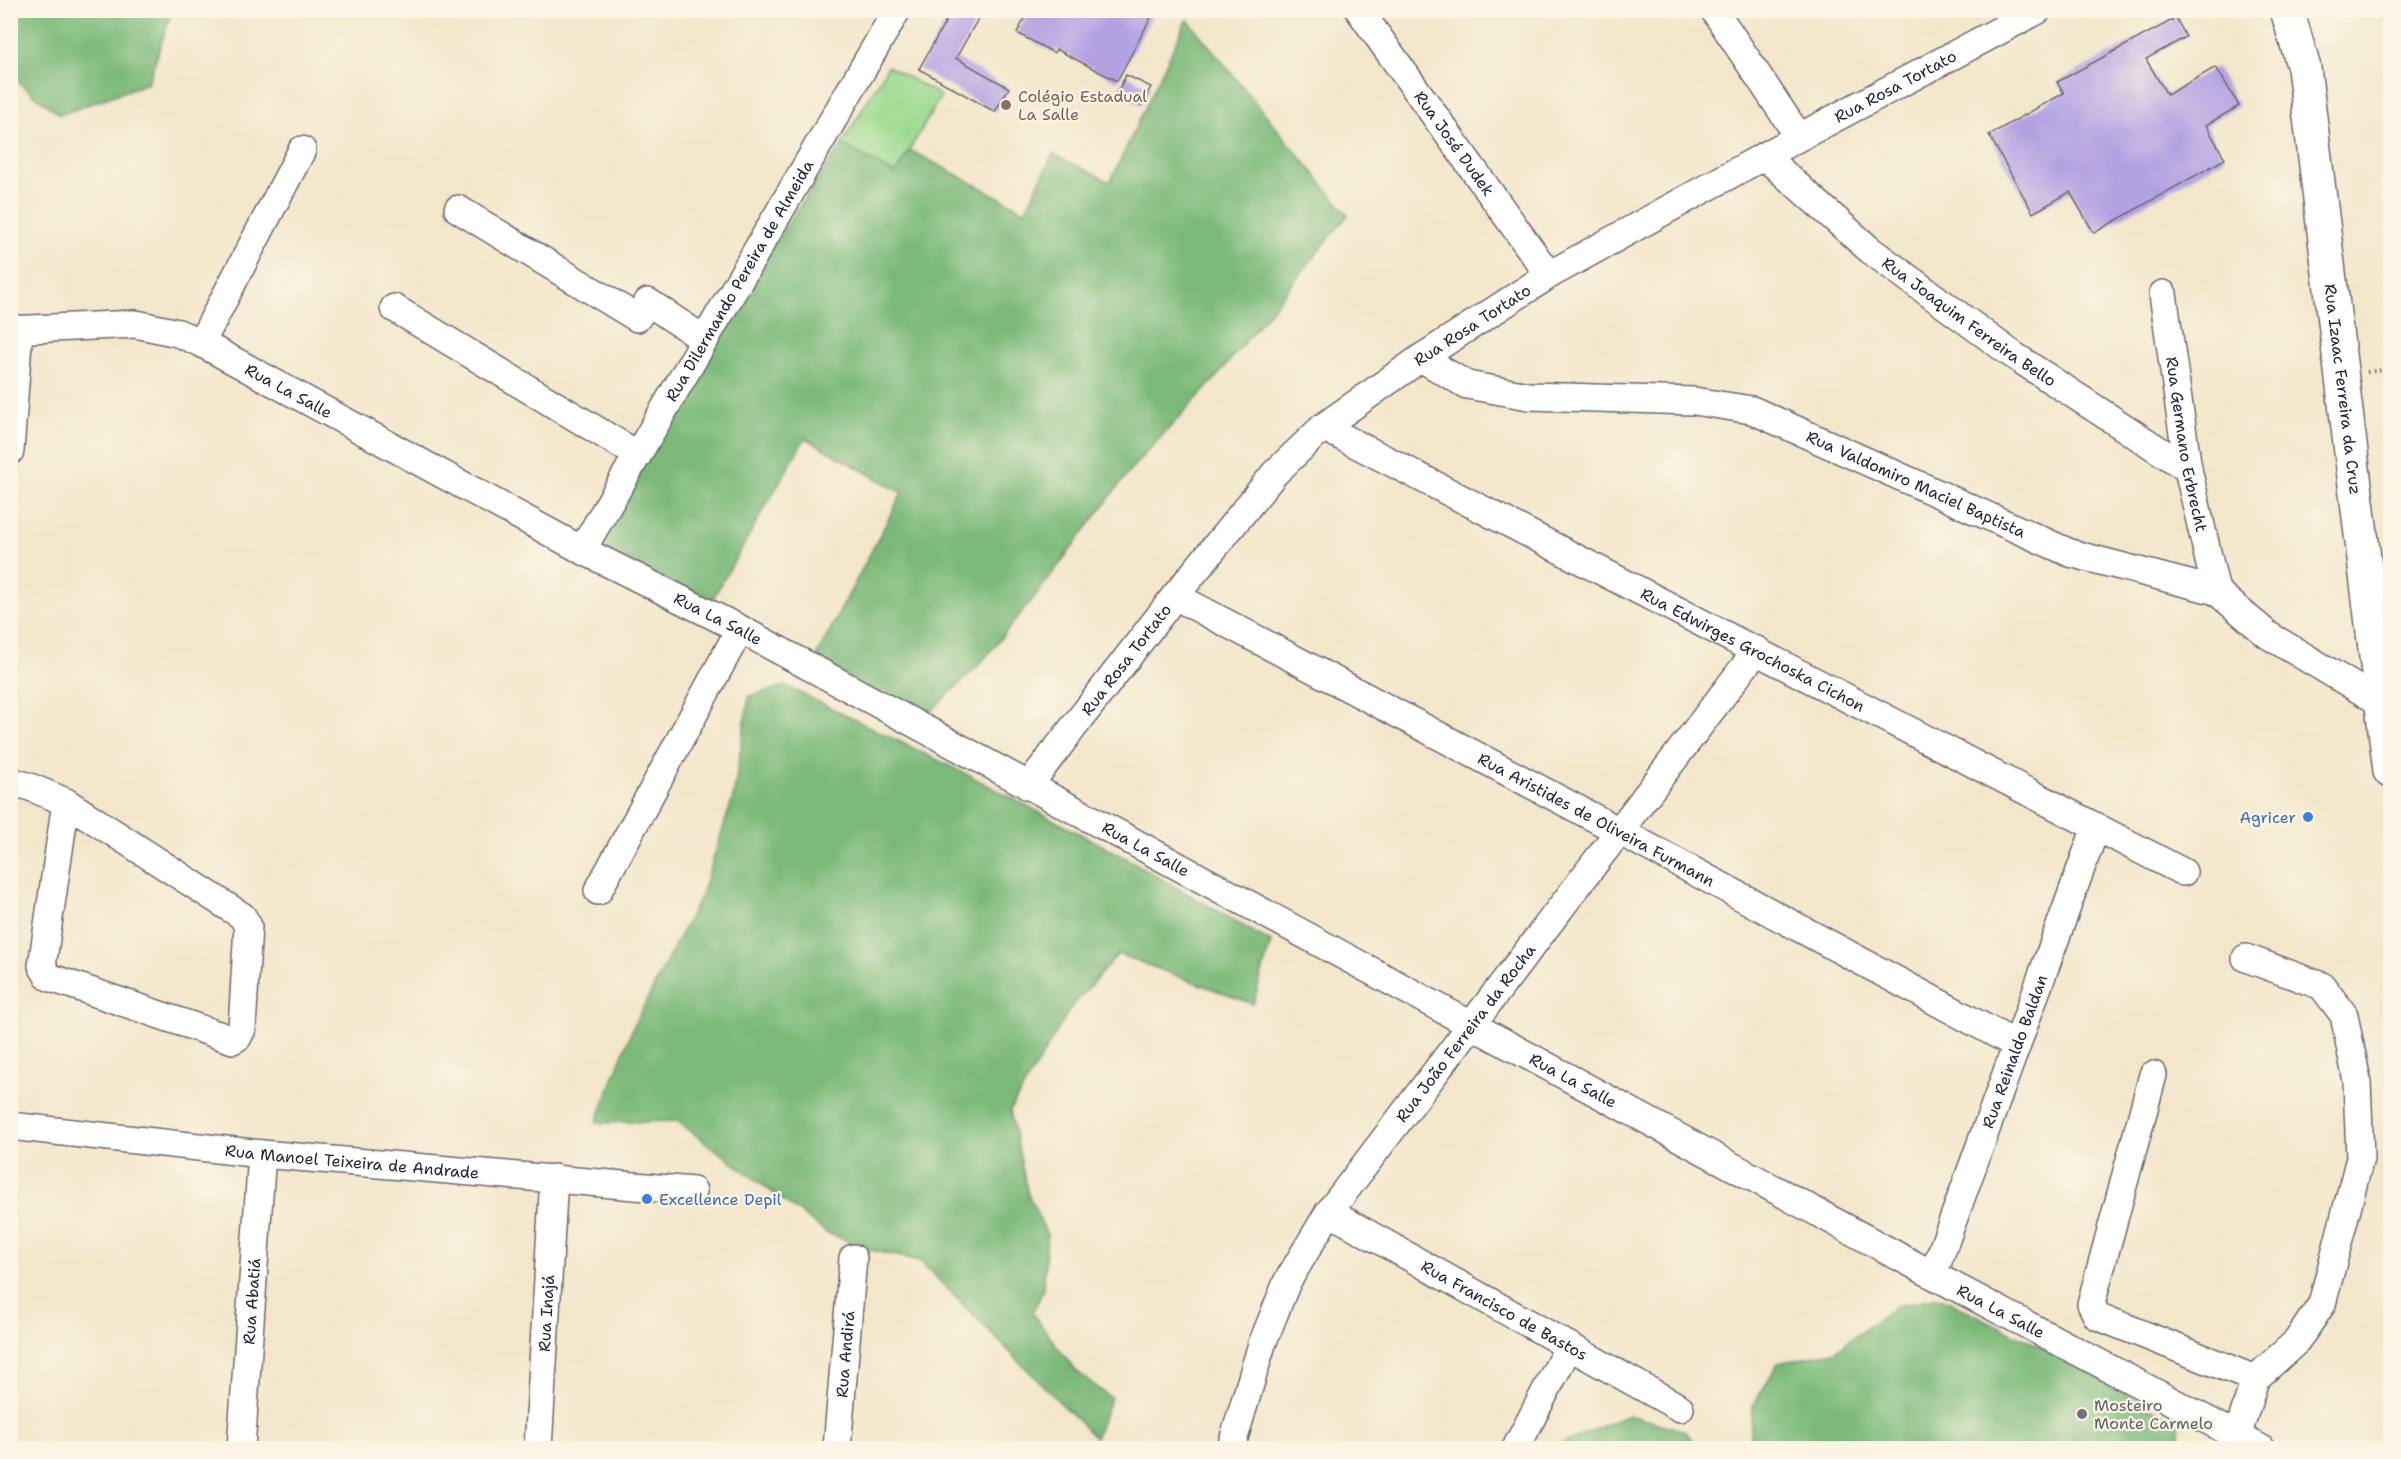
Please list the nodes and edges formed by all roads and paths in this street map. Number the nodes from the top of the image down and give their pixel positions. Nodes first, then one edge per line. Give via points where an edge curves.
1 (897, 10) edge
2 (1359, 10) edge
3 (1714, 10) edge
4 (2038, 10) edge
5 (2287, 10) edge
6 (1799, 137) junction
7 (302, 150) dead end
8 (1764, 156) junction
9 (458, 209) dead end
10 (1549, 275) junction
11 (2163, 294) dead end
12 (394, 308) dead end
13 (15, 330) edge
14 (705, 340) junction
15 (201, 343) junction
16 (1421, 358) junction
17 (1323, 427) junction
18 (10, 451) edge
19 (638, 455) junction
20 (2188, 469) junction
21 (582, 550) junction
22 (2216, 591) junction
23 (1175, 596) junction
24 (740, 629) junction
25 (1757, 650) junction
26 (2383, 704) junction
27 (2389, 750) edge
28 (10, 781) edge
29 (1028, 786) junction
30 (66, 802) junction
31 (2096, 827) junction
32 (1619, 831) junction
33 (2183, 872) dead end
34 (598, 891) dead end
35 (2246, 958) dead end
36 (1470, 1025) junction
37 (2017, 1046) junction
38 (2152, 1075) dead end
39 (10, 1126) edge
40 (262, 1154) junction
41 (554, 1178) junction
42 (693, 1191) dead end
43 (1329, 1212) junction
44 (853, 1258) dead end
45 (1933, 1275) junction
46 (1569, 1346) junction
47 (2255, 1379) junction
48 (1680, 1408) dead end
49 (2248, 1443) edge
50 (241, 1449) edge
51 (537, 1449) edge
52 (837, 1449) edge
53 (1231, 1449) edge
54 (1516, 1449) edge

1 - 14 street, Rua Dilermando Pereira de Almeida
2 - 10 street, Rua José Dudek
3 - 6 street
4 - 6 street, Rua Rosa Tortato
5 - 26 main road, Rua Izaac Ferreira da Cruz via 2304,68
6 - 8 street, Rua Rosa Tortato
7 - 15 street
8 - 10 street, Rua Rosa Tortato
8 - 20 street, Rua Joaquim Ferreira Bello via 1870,250 2013,355
9 - 14 street via 638,318 648,302
10 - 16 street, Rua Rosa Tortato
11 - 20 street, Rua Germano Erbrecht
12 - 19 street
13 - 15 street, Rua La Salle via 136,324 178,333
13 - 18 street
14 - 19 street, Rua Dilermando Pereira de Almeida
15 - 21 street, Rua La Salle
16 - 17 street, Rua Rosa Tortato
16 - 22 street, Rua Valdomiro Maciel Baptista via 1467,385 1529,396 1694,401 1752,410 2070,553
17 - 23 street, Rua Rosa Tortato via 1275,473
17 - 25 street, Rua Edwirges Grochoska Cichon
19 - 21 street, Rua Dilermando Pereira de Almeida
20 - 22 street, Rua Germano Erbrecht
21 - 24 street, Rua La Salle
22 - 26 street, Rua Valdomiro Maciel Baptista via 2268,635
23 - 29 street, Rua Rosa Tortato
23 - 32 street, Rua Aristides de Oliveira Furmann
24 - 29 street, Rua La Salle
24 - 34 street
25 - 31 street, Rua Edwirges Grochoska Cichon
25 - 32 street, Rua João Ferreira da Rocha
26 - 27 main road, Rua Izaac Ferreira da Cruz
28 - 30 street
29 - 36 street, Rua La Salle
30 - 30 street via 242,916 248,926 242,1029 238,1037 233,1040 49,977 44,971
31 - 33 street, Rua Edwirges Grochoska Cichon
31 - 37 street, Rua Reinaldo Baldan
32 - 36 street, Rua João Ferreira da Rocha
32 - 37 street, Rua Aristides de Oliveira Furmann
35 - 47 street via 2322,986 2344,1015 2357,1081 2360,1158 2322,1304 2297,1341
36 - 43 street, Rua João Ferreira da Rocha
36 - 45 street, Rua La Salle
37 - 45 street, Rua Reinaldo Baldan
38 - 47 street via 2092,1310 2097,1316
39 - 40 street, Rua Manoel Teixeira de Andrade
40 - 41 street, Rua Manoel Teixeira de Andrade
40 - 50 street, Rua Abatiá
41 - 42 street, Rua Manoel Teixeira de Andrade
41 - 51 street, Rua Inajá
43 - 46 street, Rua Francisco de Bastos
43 - 53 street, Rua João Ferreira da Rocha via 1287,1282 1262,1344
44 - 52 street, Rua Andirá
45 - 49 street, Rua La Salle
46 - 48 street, Rua Francisco de Bastos
46 - 54 street
47 - 49 street

